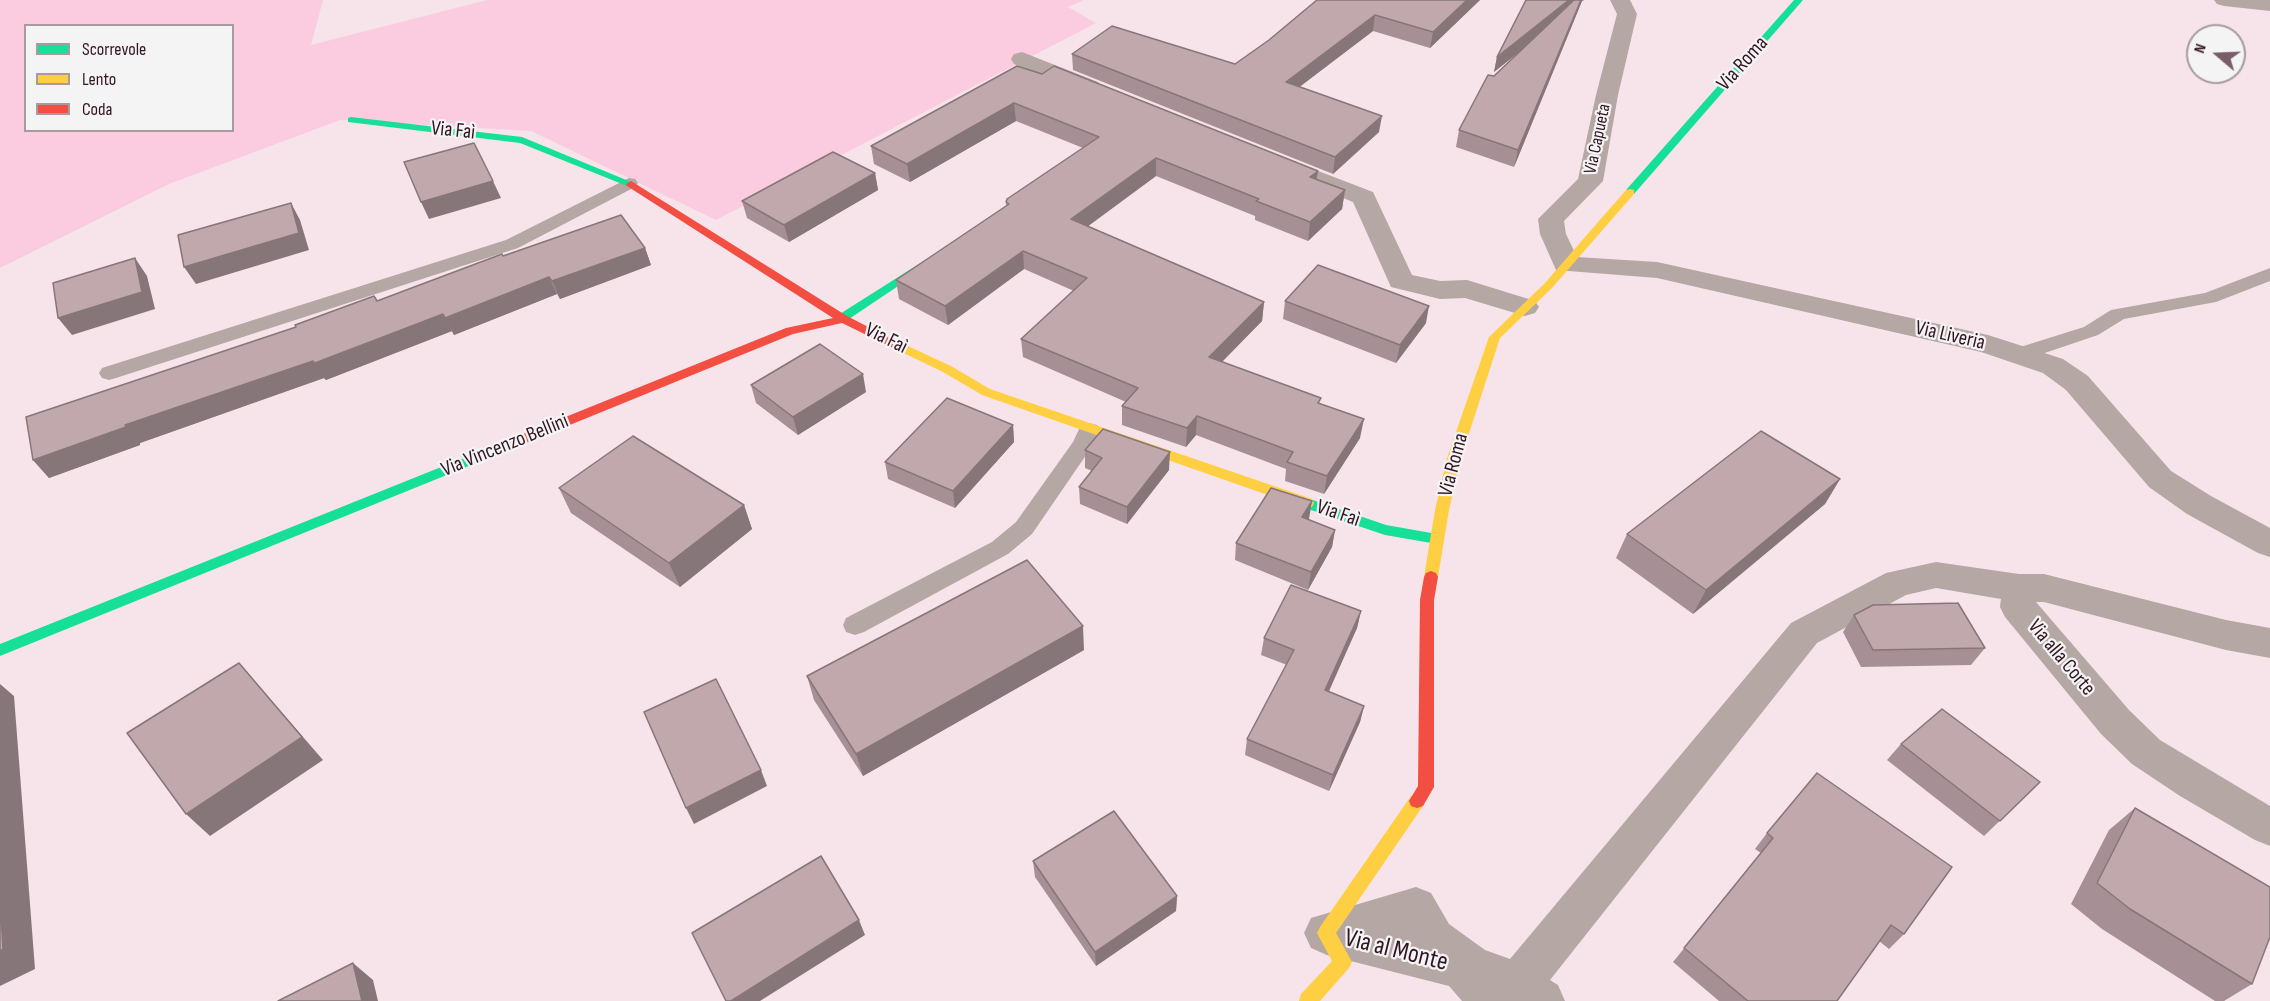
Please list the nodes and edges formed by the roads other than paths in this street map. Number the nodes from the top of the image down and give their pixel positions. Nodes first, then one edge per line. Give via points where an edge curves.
1 (1620, 0) edge
2 (2224, 0) edge
3 (1795, 2) edge
4 (2270, 5) edge
5 (1022, 59) dead end
6 (1110, 95) edge
7 (351, 120) dead end
8 (1253, 152) edge
9 (629, 183) junction
10 (947, 249) edge
11 (1566, 264) junction
12 (2270, 274) edge
13 (1525, 307) junction
14 (843, 319) junction
15 (2021, 354) junction
16 (109, 373) dead end
17 (1089, 430) junction
18 (1437, 539) junction
19 (2270, 544) edge
20 (2019, 588) junction
21 (855, 626) dead end
22 (2270, 643) edge
23 (0, 650) edge
24 (2270, 828) edge
25 (1326, 933) junction
26 (1518, 996) edge
27 (1308, 1001) edge

1 - 11 street, Via Capueta via 1627,14 1590,181 1551,219
2 - 4 street
3 - 11 street, Via Roma
5 - 6 street
7 - 9 street, Via Faì via 522,140
8 - 13 street via 1364,196 1401,281 1440,290 1467,289
9 - 14 street, Via Faì
9 - 16 lane via 512,244
10 - 14 street, Via Vincenzo Bellini
11 - 13 street, Via Roma
11 - 15 street, Via Liveria via 1657,270
12 - 15 lane via 2209,298 2118,314 2091,331
13 - 18 street, Via Roma via 1495,336 1454,458
14 - 17 street, Via Faì via 948,369 986,392
14 - 23 street, Via Vincenzo Bellini via 790,332
15 - 19 street, Via Liveria via 2053,366 2077,383 2160,479
17 - 18 street, Via Faì via 1385,530
17 - 21 lane via 1024,528 1000,548
18 - 25 street, Via Roma via 1427,600 1426,787
20 - 22 street, Via alla Corte via 2044,588
20 - 24 street, Via alla Corte via 2018,607 2115,722 2146,752
20 - 26 street via 1936,576 1898,583 1804,633
25 - 26 street, Via al Monte via 1462,967
25 - 27 street via 1343,962

